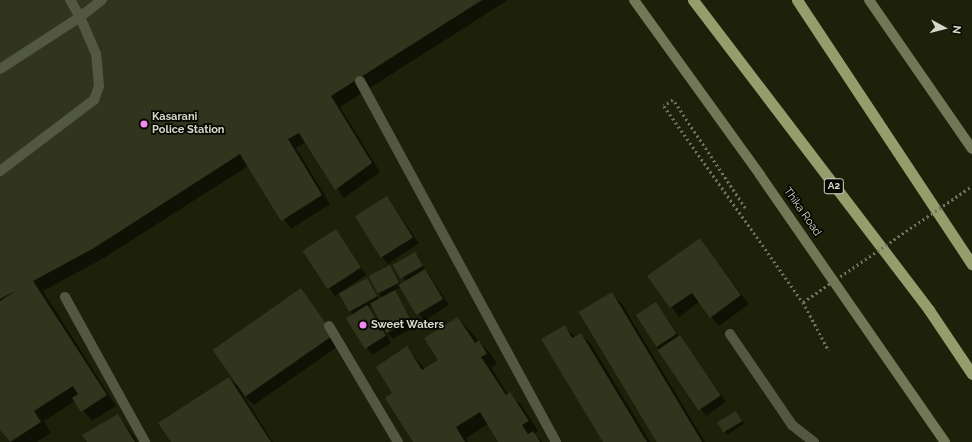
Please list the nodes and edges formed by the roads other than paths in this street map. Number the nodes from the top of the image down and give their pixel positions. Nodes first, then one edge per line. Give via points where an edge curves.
1 (70, 0) edge
2 (102, 0) edge
3 (634, 0) edge
4 (693, 0) edge
5 (797, 0) edge
6 (869, 0) edge
7 (80, 17) junction
8 (0, 69) edge
9 (360, 81) dead end
10 (972, 149) edge
11 (0, 171) edge
12 (972, 264) edge
13 (66, 297) dead end
14 (329, 326) dead end
15 (730, 334) dead end
16 (972, 374) edge
17 (145, 442) edge
18 (398, 442) edge
19 (556, 442) edge
20 (814, 442) edge
21 (945, 442) edge

1 - 7 lane
2 - 7 lane
3 - 21 main road, Thika Road
4 - 16 highway, A2 via 929,310
5 - 12 highway
6 - 10 main road
7 - 8 lane
7 - 11 lane via 96,54 99,86 94,100
9 - 19 lane
13 - 17 lane
14 - 18 lane
15 - 20 lane via 792,425

